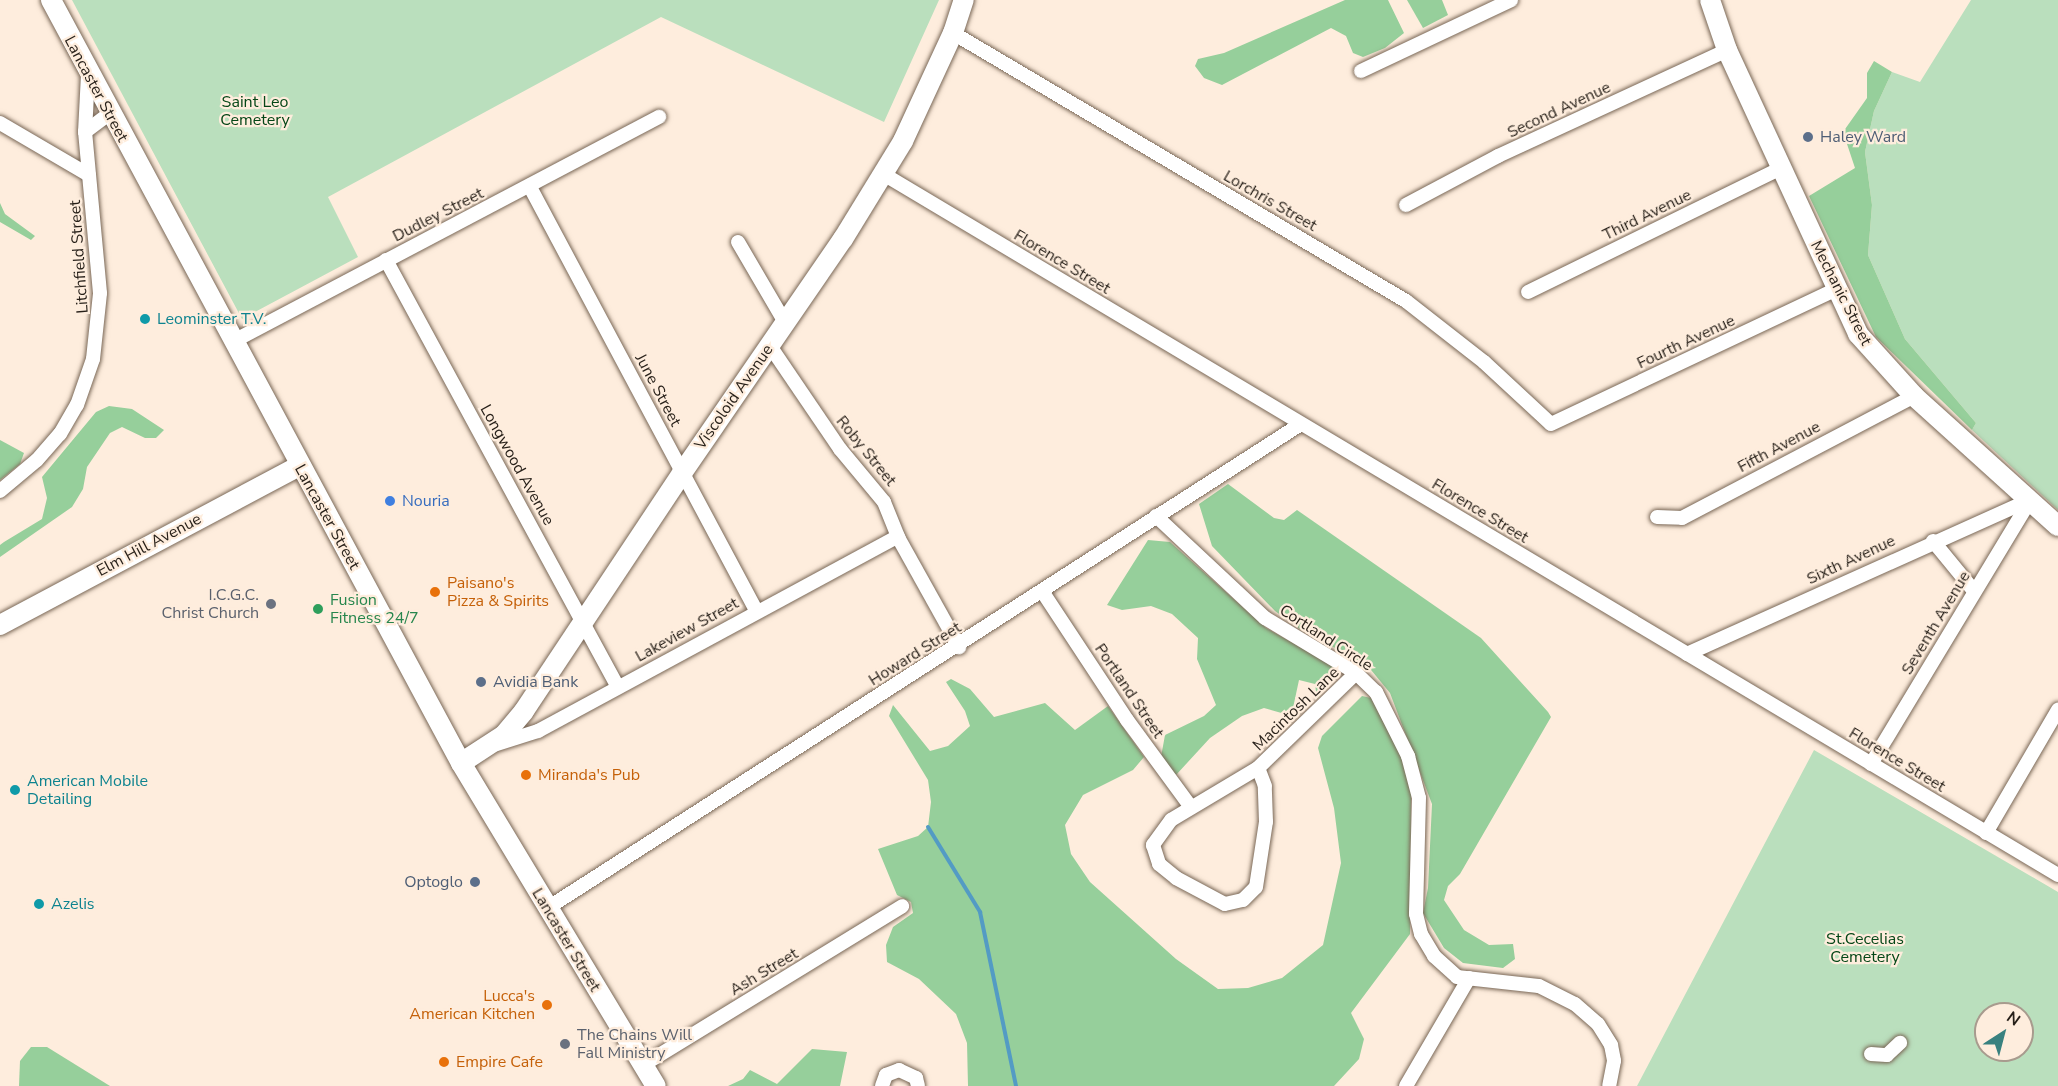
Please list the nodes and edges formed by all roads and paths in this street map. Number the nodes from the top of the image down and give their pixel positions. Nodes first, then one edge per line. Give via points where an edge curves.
1 (51, 0) edge
2 (964, 0) edge
3 (1511, 0) edge
4 (1710, 0) edge
5 (953, 33) junction
6 (1728, 50) junction
7 (1361, 71) dead end
8 (88, 75) junction
9 (109, 114) junction
10 (659, 117) dead end
11 (0, 123) edge
12 (85, 132) junction
13 (1781, 168) junction
14 (89, 175) junction
15 (885, 175) junction
16 (530, 187) junction
17 (1406, 205) dead end
18 (738, 242) dead end
19 (386, 260) junction
20 (1836, 290) junction
21 (1528, 292) dead end
22 (786, 324) junction
23 (232, 342) junction
24 (770, 346) junction
25 (1914, 396) junction
26 (1301, 424) junction
27 (1551, 424) joint
28 (299, 466) junction
29 (682, 473) junction
30 (0, 491) edge
31 (2030, 500) junction
32 (1156, 516) junction
33 (1657, 517) dead end
34 (2058, 526) edge
35 (898, 536) junction
36 (1933, 541) junction
37 (1042, 591) junction
38 (1974, 591) junction
39 (756, 610) junction
40 (584, 619) junction
41 (0, 626) edge
42 (959, 646) junction
43 (1687, 654) junction
44 (1356, 673) junction
45 (618, 687) junction
46 (2058, 710) edge
47 (489, 747) junction
48 (461, 763) junction
49 (1871, 764) junction
50 (1258, 768) junction
51 (1191, 807) junction
52 (1986, 833) junction
53 (2058, 875) edge
54 (902, 906) dead end
55 (546, 909) junction
56 (1469, 978) junction
57 (1900, 1043) dead end
58 (1871, 1054) dead end
59 (643, 1065) junction
60 (656, 1086) edge
61 (882, 1086) edge
62 (918, 1086) edge
63 (1406, 1086) edge
64 (1609, 1086) edge

1 - 8 main road, Lancaster Street
2 - 5 main road, Viscoloid Avenue
3 - 7 street
4 - 6 main road, Mechanic Street
5 - 15 main road, Viscoloid Avenue
5 - 27 street, Lorchris Street via 1406,301 1476,355
6 - 13 main road, Mechanic Street
6 - 17 street, Second Avenue via 1498,156
8 - 9 main road, Lancaster Street
8 - 12 street, Litchfield Street
9 - 12 street
9 - 23 main road, Lancaster Street
10 - 16 street, Dudley Street
11 - 14 street
12 - 14 street, Litchfield Street
13 - 20 main road, Mechanic Street
13 - 21 street, Third Avenue
14 - 30 street, Litchfield Street via 100,293 93,359 77,405 60,434 37,460
15 - 22 main road, Viscoloid Avenue
15 - 26 street, Florence Street
16 - 19 street, Dudley Street
16 - 29 street, June Street
18 - 22 street
19 - 23 street, Dudley Street
19 - 40 street, Longwood Avenue
20 - 25 main road, Mechanic Street via 1871,351
20 - 27 street, Fourth Avenue
22 - 24 main road, Viscoloid Avenue
23 - 28 main road, Lancaster Street
24 - 29 main road, Viscoloid Avenue
24 - 35 street, Roby Street via 840,449 884,502
25 - 31 main road, Mechanic Street
25 - 33 street, Fifth Avenue via 1682,518
26 - 32 street, Howard Street
26 - 43 street, Florence Street
28 - 41 main road, Elm Hill Avenue
28 - 48 main road, Lancaster Street
29 - 39 street, June Street
29 - 40 main road, Viscoloid Avenue
31 - 34 main road, Mechanic Street
31 - 36 street, Sixth Avenue
31 - 38 street, Seventh Avenue
32 - 37 street, Howard Street
32 - 44 street, Cortland Circle via 1281,631
35 - 39 street, Lakeview Street
35 - 42 street, Roby Street
36 - 38 street
36 - 43 street, Sixth Avenue
37 - 42 street, Howard Street
37 - 51 street, Portland Street via 1127,720
38 - 49 street, Seventh Avenue
39 - 45 street, Lakeview Street
40 - 45 street, Longwood Avenue
40 - 47 main road, Viscoloid Avenue via 520,718
42 - 55 street, Howard Street
43 - 49 street, Florence Street
44 - 50 street, Macintosh Lane
44 - 56 street, Cortland Circle via 1385,705 1416,783 1418,928 1446,970
45 - 47 street, Lakeview Street via 538,731
46 - 52 street
47 - 48 main road, Viscoloid Avenue
48 - 55 main road, Lancaster Street
49 - 52 street, Florence Street
50 - 51 street, Macintosh Lane
50 - 51 street, Macintosh Lane via 1265,786 1265,845 1256,887 1244,900 1225,904 1207,898 1176,878 1155,858 1153,845 1157,835
52 - 53 street, Florence Street
54 - 59 street, Ash Street
55 - 59 main road, Lancaster Street
56 - 63 street
56 - 64 street, Cortland Circle via 1539,986 1575,1004 1598,1024 1611,1045 1614,1061
57 - 58 street via 1887,1056
59 - 60 main road, Lancaster Street
61 - 62 street via 886,1075 899,1070 916,1078

